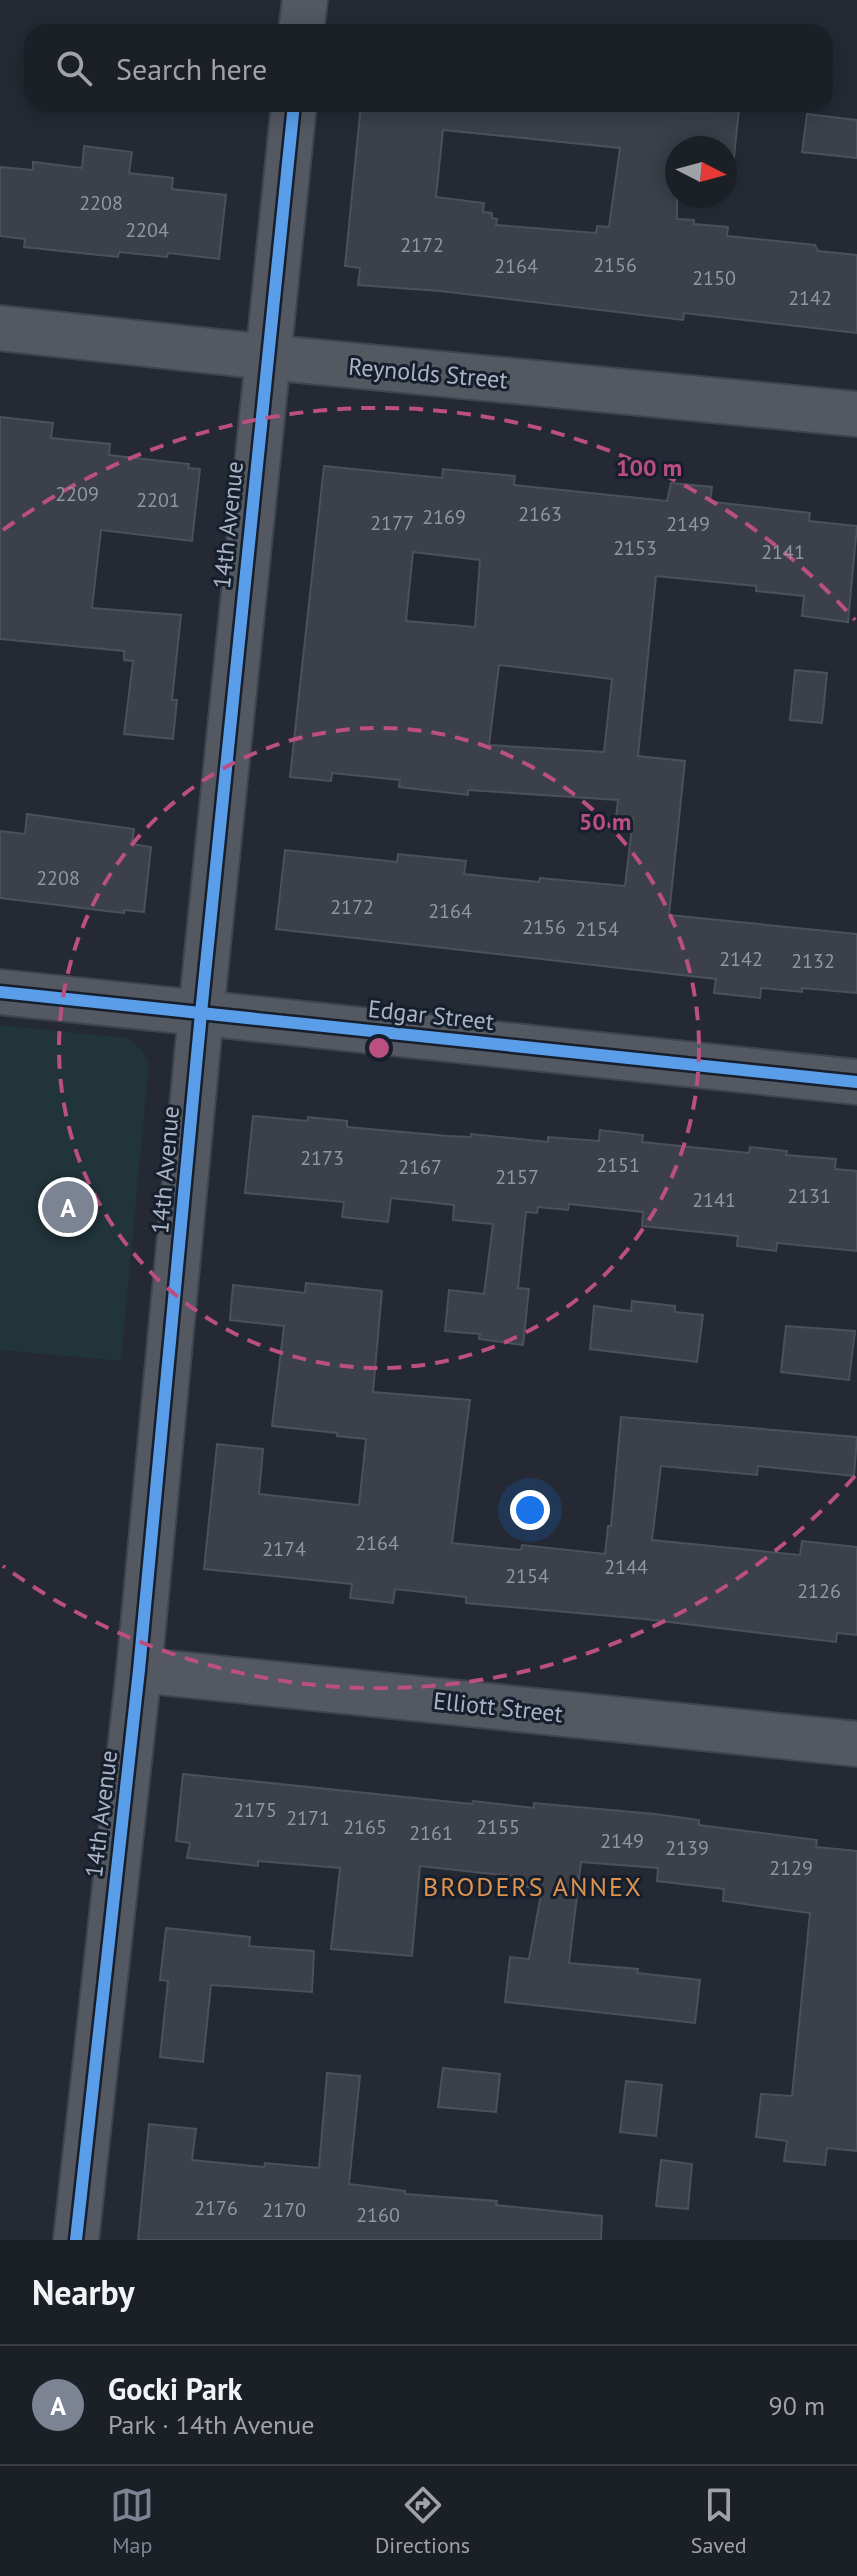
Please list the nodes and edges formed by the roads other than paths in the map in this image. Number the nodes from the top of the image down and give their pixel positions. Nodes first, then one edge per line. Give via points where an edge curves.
1 (305, 0) edge
2 (302, 24) edge
3 (293, 112) edge
4 (0, 328) edge
5 (266, 357) junction
6 (857, 414) edge
7 (0, 992) edge
8 (201, 1013) junction
9 (857, 1082) edge
10 (139, 1670) junction
11 (857, 1744) edge
12 (76, 2240) edge

1 - 2 street
3 - 5 street, 14th Avenue
4 - 5 street, Reynolds Street
5 - 6 street, Reynolds Street
5 - 8 street, 14th Avenue
7 - 8 street, Edgar Street
8 - 9 street, Edgar Street
8 - 10 street, 14th Avenue
10 - 11 street, Elliott Street
10 - 12 street, 14th Avenue

